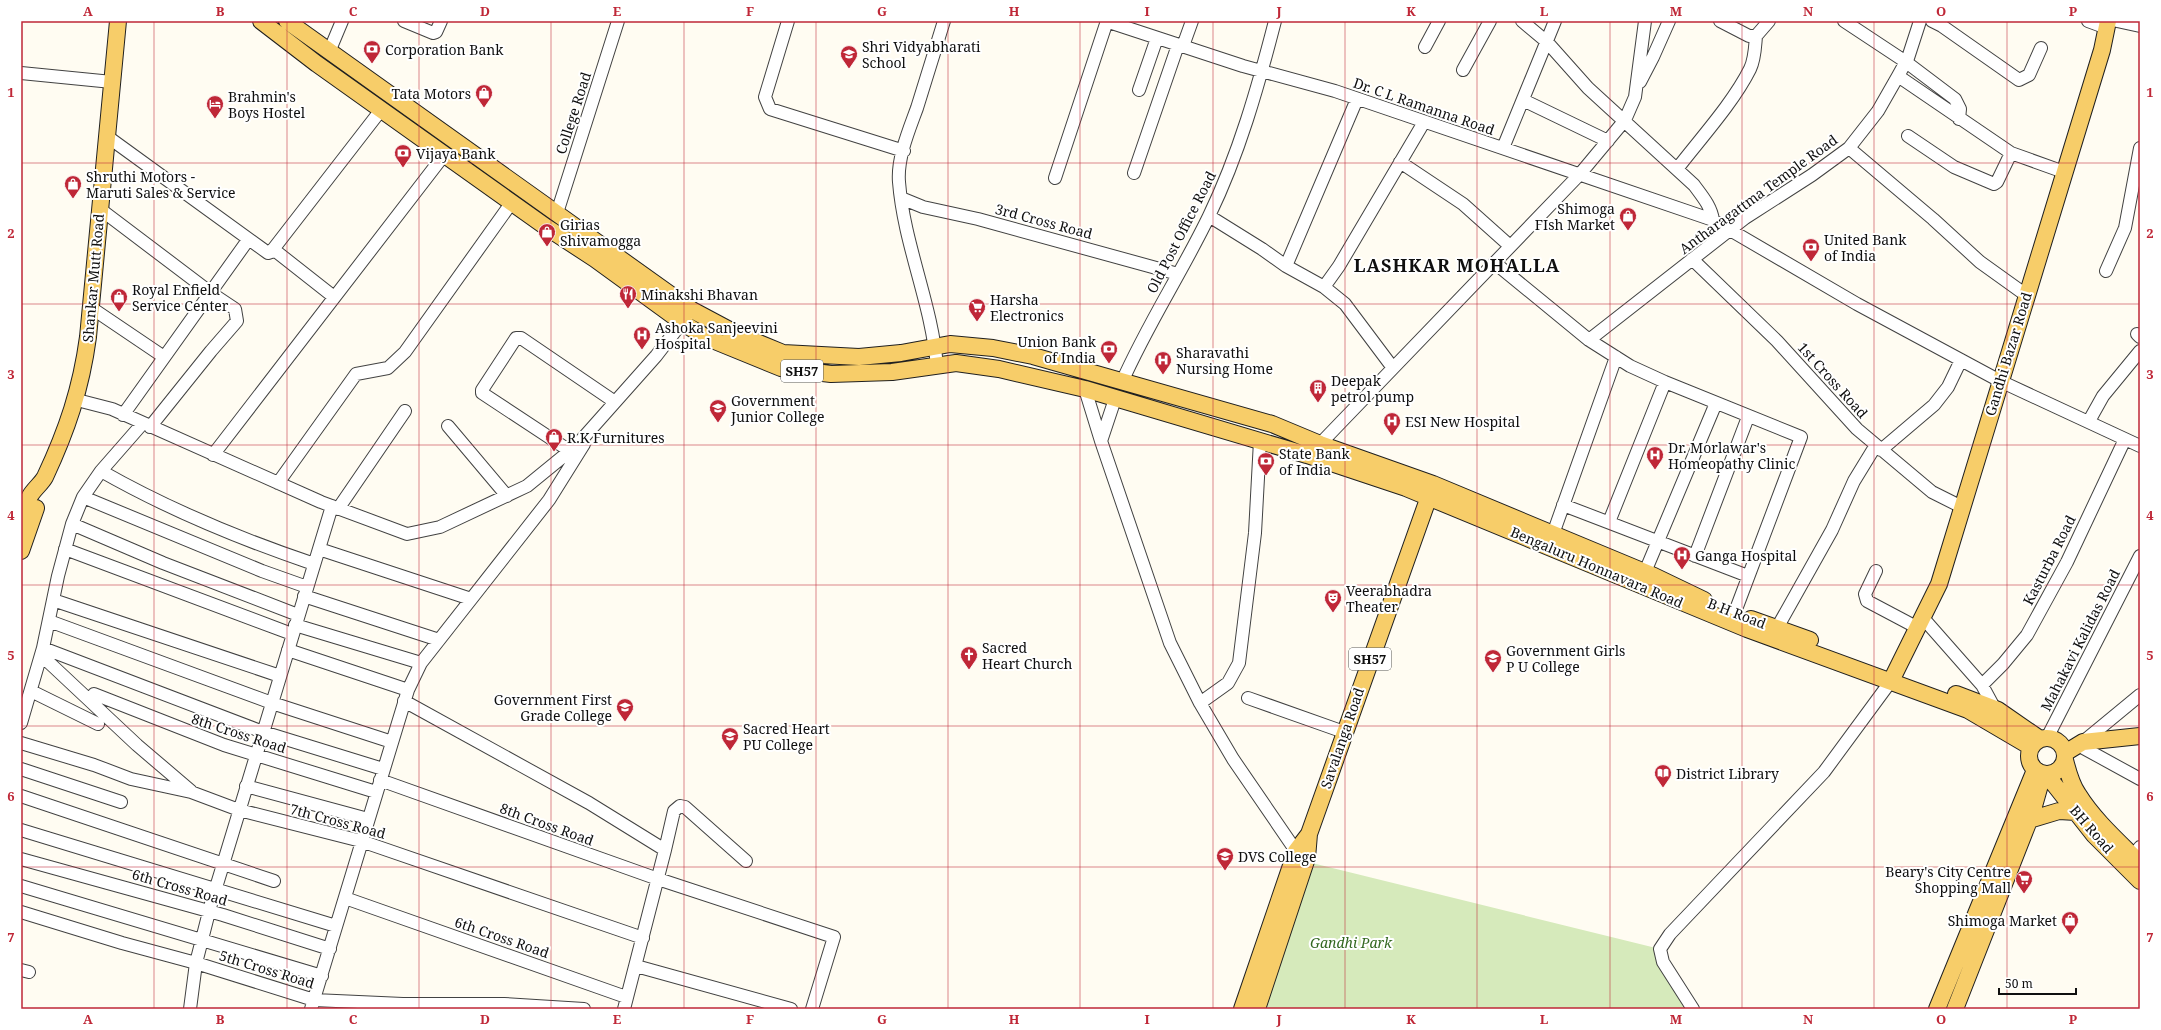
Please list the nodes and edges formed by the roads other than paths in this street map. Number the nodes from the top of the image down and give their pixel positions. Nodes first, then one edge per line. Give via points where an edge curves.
1 (118, 21) edge
2 (261, 21) edge
3 (287, 21) edge
4 (342, 21) edge
5 (404, 21) edge
6 (441, 21) edge
7 (618, 21) edge
8 (788, 21) edge
9 (944, 21) edge
10 (1106, 21) edge
11 (1192, 21) edge
12 (1275, 21) edge
13 (1439, 21) edge
14 (1490, 21) edge
15 (1522, 21) edge
16 (1555, 21) edge
17 (1645, 21) edge
18 (1669, 21) edge
19 (1720, 21) edge
20 (1769, 21) edge
21 (1844, 21) edge
22 (1920, 21) edge
23 (1932, 21) edge
24 (2088, 21) edge
25 (2111, 23) edge
26 (2140, 26) edge
27 (1756, 36) junction
28 (1157, 38) junction
29 (1546, 42) junction
30 (1180, 46) junction
31 (1424, 47) dead end
32 (2042, 48) dead end
33 (329, 52) junction
34 (1906, 62) junction
35 (1463, 70) dead end
36 (1261, 71) junction
37 (21, 73) edge
38 (1898, 76) junction
39 (112, 82) junction
40 (1636, 88) junction
41 (1139, 90) dead end
42 (1357, 99) junction
43 (1523, 100) junction
44 (381, 110) junction
45 (1959, 119) junction
46 (1625, 120) junction
47 (1424, 122) junction
48 (1908, 136) dead end
49 (108, 137) junction
50 (1608, 141) junction
51 (1503, 148) junction
52 (1849, 148) junction
53 (2140, 148) edge
54 (904, 151) junction
55 (2011, 153) junction
56 (444, 155) junction
57 (1400, 162) junction
58 (1677, 169) junction
59 (2138, 170) edge
60 (2064, 172) junction
61 (1134, 173) dead end
62 (1580, 174) junction
63 (1055, 178) dead end
64 (902, 198) junction
65 (512, 202) junction
66 (100, 209) junction
67 (557, 213) junction
68 (1209, 216) junction
69 (1713, 220) junction
70 (1730, 229) junction
71 (248, 240) junction
72 (1510, 246) junction
73 (273, 249) junction
74 (1692, 260) junction
75 (1495, 262) junction
76 (1286, 266) junction
77 (2106, 271) dead end
78 (1178, 274) junction
79 (1324, 286) junction
80 (211, 293) junction
81 (2026, 295) junction
82 (334, 297) junction
83 (90, 306) junction
84 (687, 317) junction
85 (1589, 340) junction
86 (935, 346) junction
87 (2140, 351) edge
88 (164, 357) junction
89 (1616, 357) junction
90 (1961, 360) junction
91 (2136, 363) edge
92 (937, 367) junction
93 (1393, 368) junction
94 (2000, 381) junction
95 (1122, 382) junction
96 (1665, 382) junction
97 (1085, 389) junction
98 (1115, 399) junction
99 (77, 400) junction
100 (615, 402) junction
101 (1716, 404) junction
102 (405, 411) dead end
103 (123, 414) junction
104 (1748, 417) junction
105 (600, 419) junction
106 (2089, 421) junction
107 (146, 425) junction
108 (448, 426) dead end
109 (2124, 439) junction
110 (1101, 441) junction
111 (1260, 441) junction
112 (1320, 444) junction
113 (2140, 446) edge
114 (1879, 447) junction
115 (570, 451) junction
116 (213, 455) junction
117 (101, 471) junction
118 (43, 479) junction
119 (278, 483) junction
120 (1431, 491) junction
121 (507, 496) junction
122 (83, 497) junction
123 (1563, 505) junction
124 (335, 508) junction
125 (1962, 508) junction
126 (21, 519) edge
127 (1610, 522) junction
128 (72, 524) junction
129 (1553, 534) junction
130 (1658, 542) junction
131 (65, 549) junction
132 (319, 549) junction
133 (21, 551) edge
134 (1695, 556) junction
135 (2140, 556) edge
136 (314, 564) junction
137 (1876, 571) dead end
138 (1645, 572) junction
139 (1748, 576) junction
140 (306, 591) junction
141 (471, 599) junction
142 (53, 600) junction
143 (1734, 612) junction
144 (49, 621) junction
145 (1921, 623) junction
146 (295, 625) junction
147 (1777, 628) junction
148 (439, 640) junction
149 (288, 650) junction
150 (42, 651) junction
151 (421, 663) junction
152 (280, 676) junction
153 (1893, 676) junction
154 (1982, 685) junction
155 (31, 691) junction
156 (94, 694) dead end
157 (2140, 695) edge
158 (406, 696) junction
159 (1248, 698) dead end
160 (1200, 702) junction
161 (272, 703) junction
162 (1995, 709) junction
163 (21, 723) edge
164 (98, 724) dead end
165 (263, 732) junction
166 (1344, 732) junction
167 (2140, 736) edge
168 (2039, 741) junction
169 (392, 742) junction
170 (21, 743) edge
171 (2073, 750) junction
172 (256, 755) junction
173 (21, 769) edge
174 (2041, 773) junction
175 (2140, 779) edge
176 (380, 780) junction
177 (246, 786) junction
178 (191, 792) junction
179 (21, 796) edge
180 (121, 802) dead end
181 (239, 810) junction
182 (2076, 812) junction
183 (368, 820) junction
184 (2029, 820) junction
185 (21, 830) edge
186 (361, 841) junction
187 (665, 850) junction
188 (1301, 855) junction
189 (2138, 855) edge
190 (21, 859) edge
191 (746, 861) dead end
192 (223, 864) junction
193 (658, 879) junction
194 (274, 881) dead end
195 (2140, 882) edge
196 (21, 886) edge
197 (215, 889) junction
198 (345, 898) junction
199 (209, 911) junction
200 (21, 912) edge
201 (336, 926) junction
202 (644, 938) junction
203 (202, 939) junction
204 (330, 949) junction
205 (196, 963) junction
206 (636, 966) junction
207 (322, 976) junction
208 (625, 1003) edge
209 (312, 1005) edge
210 (190, 1009) edge
211 (584, 1009) edge
212 (791, 1009) edge
213 (812, 1009) edge
214 (1242, 1009) edge
215 (1257, 1009) edge
216 (1693, 1009) edge
217 (1937, 1009) edge
218 (1955, 1009) edge

1 - 39 main road, Shankar Mutt Road
2 - 44 main road, SH57
3 - 33 main road, SH57
4 - 33 street
5 - 6 street via 433,33
7 - 67 street, College Road
8 - 54 street via 765,97 770,109
9 - 54 street
10 - 28 street, Dr. C L Ramanna Road
10 - 63 street
11 - 30 street
12 - 36 street, Old Post Office Road
13 - 31 street
14 - 35 street
15 - 29 street
16 - 29 street
17 - 40 street
18 - 40 street
19 - 27 street via 1749,36
20 - 27 street
21 - 34 street
22 - 34 street, Antharagattma Temple Road
23 - 32 street via 2019,80 2028,75
24 - 25 street
25 - 26 street
25 - 60 main road, Gandhi Bazar Road
27 - 58 street via 1751,68 1739,88
28 - 30 street, Dr. C L Ramanna Road
28 - 41 street
29 - 43 street
29 - 46 street via 1588,88
30 - 36 street, Dr. C L Ramanna Road
30 - 61 street
33 - 67 main road, SH57
34 - 38 street, Antharagattma Temple Road
34 - 45 street via 1955,99 1960,109
36 - 42 street, Dr. C L Ramanna Road
36 - 68 street, Old Post Office Road via 1240,142
37 - 39 street
38 - 45 street
38 - 52 street, Antharagattma Temple Road via 1878,111
39 - 49 main road, Shankar Mutt Road
40 - 46 street
42 - 47 street, Dr. C L Ramanna Road
42 - 76 street
43 - 50 street
43 - 51 street
44 - 56 main road, SH57
44 - 73 street
45 - 55 street
46 - 50 street
46 - 58 street
47 - 51 street, Dr. C L Ramanna Road
47 - 57 street
48 - 55 street via 1954,167 1994,184
49 - 66 main road, Shankar Mutt Road
49 - 71 street
50 - 62 street
51 - 62 street, Dr. C L Ramanna Road
52 - 70 street, Antharagattma Temple Road
52 - 81 street via 1933,218 1980,262
53 - 59 street
54 - 64 street via 899,181
55 - 60 street
56 - 65 main road, SH57
56 - 82 street
57 - 72 street via 1464,204
57 - 79 street via 1339,266
58 - 69 street via 1694,185 1706,202
59 - 77 street via 2125,228
60 - 81 main road, Gandhi Bazar Road
62 - 69 street, Dr. C L Ramanna Road
62 - 72 street
64 - 78 street, 3rd Cross Road via 923,207 978,219
64 - 86 street via 915,268
65 - 84 main road, SH57 via 595,259
65 - 119 street via 405,352 388,368 356,374
66 - 80 street
66 - 83 main road, Shankar Mutt Road
67 - 84 main road, SH57
68 - 76 street
68 - 78 street, Old Post Office Road
69 - 70 street, Dr. C L Ramanna Road
70 - 74 street, Antharagattma Temple Road
70 - 90 street, Dr. C L Ramanna Road via 1857,304
71 - 73 street via 264,252 268,253
71 - 80 street
72 - 75 street
73 - 82 street
74 - 85 street, Antharagattma Temple Road
74 - 114 street, 1st Cross Road via 1777,341 1839,411
75 - 85 street
75 - 93 street
76 - 79 street
78 - 95 street, Old Post Office Road
79 - 93 street via 1345,304
80 - 88 street
80 - 107 street via 235,309 237,322
81 - 94 main road, Gandhi Bazar Road
82 - 116 street
83 - 88 street
83 - 99 main road, Shankar Mutt Road via 86,357
84 - 86 main road, SH57 via 783,353 859,357
84 - 92 main road, SH57 via 705,337 781,368 831,374 892,372
84 - 100 street
85 - 89 street
86 - 92 street
86 - 95 main road, SH57 via 950,344 998,349 1033,356
87 - 91 street
88 - 103 street
89 - 96 street
89 - 123 street
90 - 94 street, Dr. C L Ramanna Road
90 - 114 street via 1948,387 1934,405
91 - 106 street via 2103,396
92 - 97 main road, SH57 via 956,363 999,368
93 - 112 street
94 - 106 street, Dr. C L Ramanna Road
94 - 125 main road, Gandhi Bazar Road
95 - 112 main road, SH57 via 1272,424
96 - 101 street
96 - 127 street
97 - 98 main road, SH57
97 - 110 street
98 - 110 street
98 - 111 main road, SH57
99 - 103 street
99 - 118 main road, Shankar Mutt Road
100 - 105 street
100 - 115 street via 521,338 516,338 482,393
101 - 104 street
101 - 130 street
102 - 124 street
103 - 107 street
104 - 134 street
104 - 139 street via 1801,437
105 - 115 street
105 - 141 street via 548,500
106 - 109 street, Dr. C L Ramanna Road
107 - 116 street
107 - 117 street
108 - 121 street
109 - 113 street, Dr. C L Ramanna Road
109 - 154 street, Kasturba Road via 2067,562 2027,635
110 - 160 street via 1170,643
111 - 120 main road, SH57
111 - 160 street via 1255,534 1239,663 1228,683
112 - 120 main road, SH57
114 - 125 street, 1st Cross Road via 1932,492
114 - 147 street via 1854,481 1832,530
115 - 121 street via 527,486
116 - 119 street
117 - 122 street
117 - 136 street via 130,488 274,550
118 - 126 main road, Shankar Mutt Road via 30,496
118 - 133 main road, Shankar Mutt Road via 39,500
119 - 124 street
120 - 129 main road, B H Road
120 - 153 main road, Bengaluru Honnavara Road via 1747,629
120 - 166 main road, Savalanga Road / SH57
121 - 124 street via 440,527 407,534
122 - 128 street
122 - 140 street
123 - 127 street
123 - 129 street
124 - 132 street
125 - 145 main road, Gandhi Bazar Road via 1939,584
127 - 130 street
128 - 131 street
128 - 146 street via 163,563
129 - 138 main road, B H Road
130 - 134 street
130 - 138 street
131 - 142 street
131 - 146 street
132 - 136 street
132 - 141 street
134 - 139 street
135 - 168 street, Mahakavi Kalidas Road
136 - 140 street
137 - 145 street via 1865,594 1867,601
138 - 143 main road, B H Road via 1689,594
139 - 143 street
140 - 146 street
140 - 148 street
141 - 148 street
142 - 144 street
142 - 152 street
143 - 147 main road, B H Road
144 - 150 street
144 - 161 street
145 - 153 main road, Gandhi Bazar Road
145 - 154 street
146 - 149 street
146 - 151 street
147 - 153 main road, B H Road
148 - 151 street
149 - 152 street
149 - 158 street
150 - 155 street
150 - 165 street
150 - 178 street via 137,745
151 - 158 street
152 - 161 street
153 - 162 main road, B H Road
153 - 168 main road, Bengaluru Honnavara Road
153 - 216 street via 1824,772 1670,934 1660,949 1663,962
154 - 162 street
155 - 163 street
155 - 164 street
156 - 172 street, 8th Cross Road via 209,740
157 - 171 street
158 - 169 street
158 - 187 street
159 - 166 street
160 - 188 street via 1233,759
161 - 165 street
161 - 169 street
162 - 168 main road, B H Road
165 - 172 street
165 - 176 street
166 - 188 main road, Savalanga Road / SH57
167 - 171 main road via 2113,737
168 - 171 main road via 2059,742
168 - 174 main road via 2029,759
169 - 176 street
170 - 178 street, 7th Cross Road via 131,779
171 - 174 main road via 2058,770
171 - 175 street
171 - 189 main road, BH Road via 2071,781 2078,794 2101,823
172 - 176 street, 8th Cross Road
172 - 177 street
173 - 180 street
174 - 182 main road, BH Road
174 - 184 main road
174 - 217 main road
176 - 183 street
176 - 193 street, 8th Cross Road
177 - 181 street
177 - 183 street
178 - 181 street, 7th Cross Road
179 - 192 street
181 - 186 street, 7th Cross Road
181 - 192 street
182 - 184 main road via 2059,811
182 - 195 main road, BH Road via 2094,835
183 - 186 street
184 - 218 main road
185 - 197 street
186 - 198 street
186 - 202 street, 7th Cross Road
187 - 191 street via 674,811 680,806 685,807
187 - 193 street
188 - 214 main road, Savalanga Road / SH57
188 - 215 main road, Savalanga Road / SH57
190 - 199 street, 6th Cross Road
192 - 194 street
192 - 197 street
193 - 202 street
193 - 213 street, 8th Cross Road via 834,937
196 - 203 street
197 - 199 street
197 - 201 street
198 - 201 street
198 - 208 street, 6th Cross Road
199 - 203 street
199 - 204 street, 6th Cross Road
200 - 205 street, 5th Cross Road
201 - 204 street
202 - 206 street
203 - 205 street
203 - 207 street
204 - 207 street
205 - 209 street, 5th Cross Road
205 - 210 street
206 - 208 street
206 - 212 street
207 - 209 street
209 - 211 street, 5th Cross Road via 504,1004

